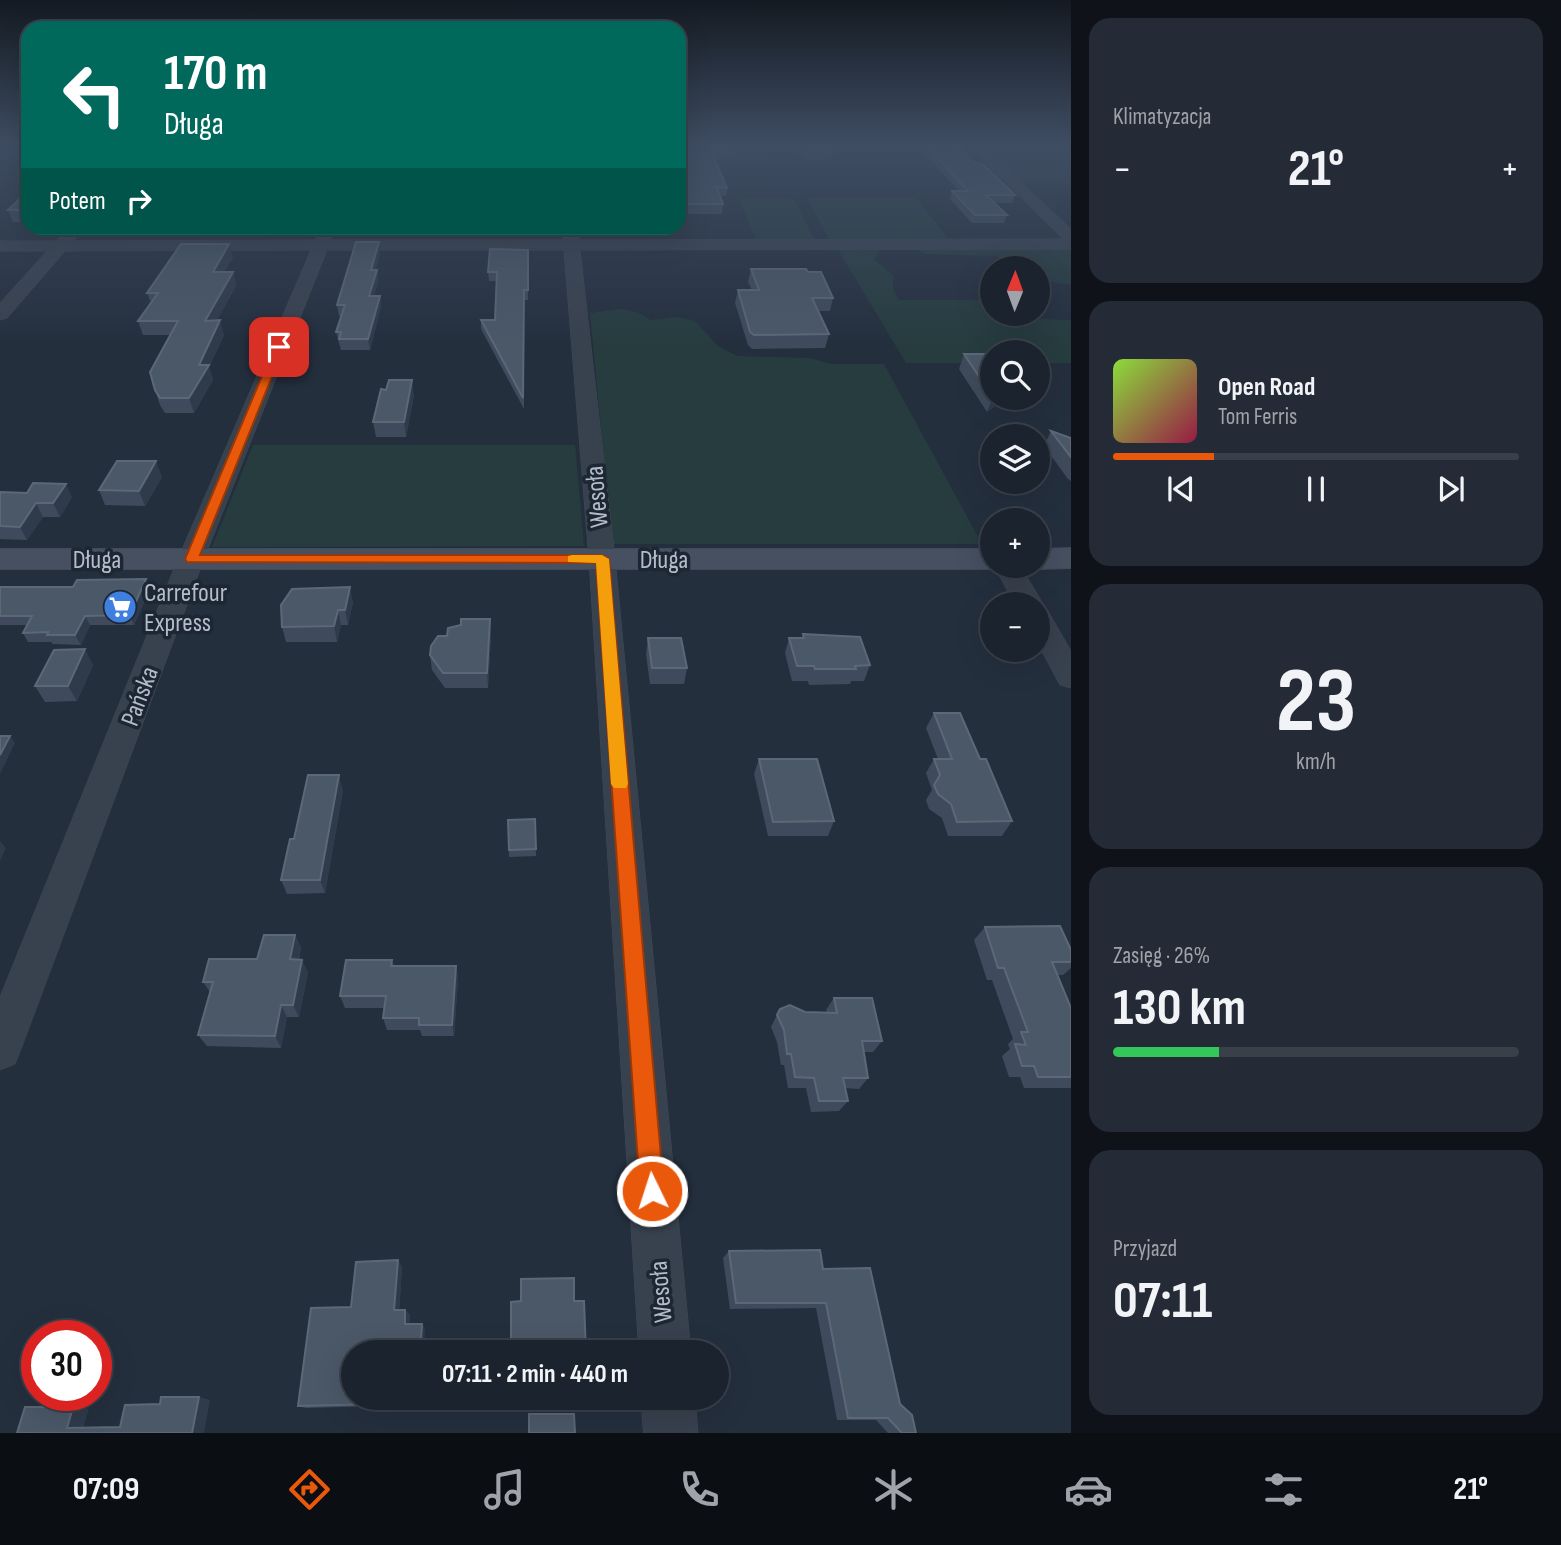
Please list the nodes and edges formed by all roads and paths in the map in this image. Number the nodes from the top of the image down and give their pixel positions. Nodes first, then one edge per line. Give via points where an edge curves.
1 (1044, 212) edge
2 (70, 235) edge
3 (571, 236) edge
4 (325, 237) edge
5 (1071, 238) edge
6 (1071, 244) edge
7 (0, 246) edge
8 (60, 246) junction
9 (0, 314) edge
10 (1071, 558) edge
11 (0, 559) edge
12 (191, 559) junction
13 (602, 559) junction
14 (980, 559) edge
15 (1050, 559) edge
16 (1050, 639) edge
17 (1071, 677) edge
18 (0, 1049) edge
19 (664, 1340) edge
20 (669, 1410) edge
21 (671, 1433) edge

1 - 5 street
2 - 8 street
3 - 4 street
3 - 6 street
3 - 13 street, Wesoła
4 - 8 street
4 - 12 street, Pańska
7 - 8 street
8 - 9 street
10 - 15 street
11 - 12 street, Długa
12 - 13 street, Długa
12 - 18 street, Pańska
13 - 14 street, Długa
13 - 19 street, Wesoła
16 - 17 street
20 - 21 street

